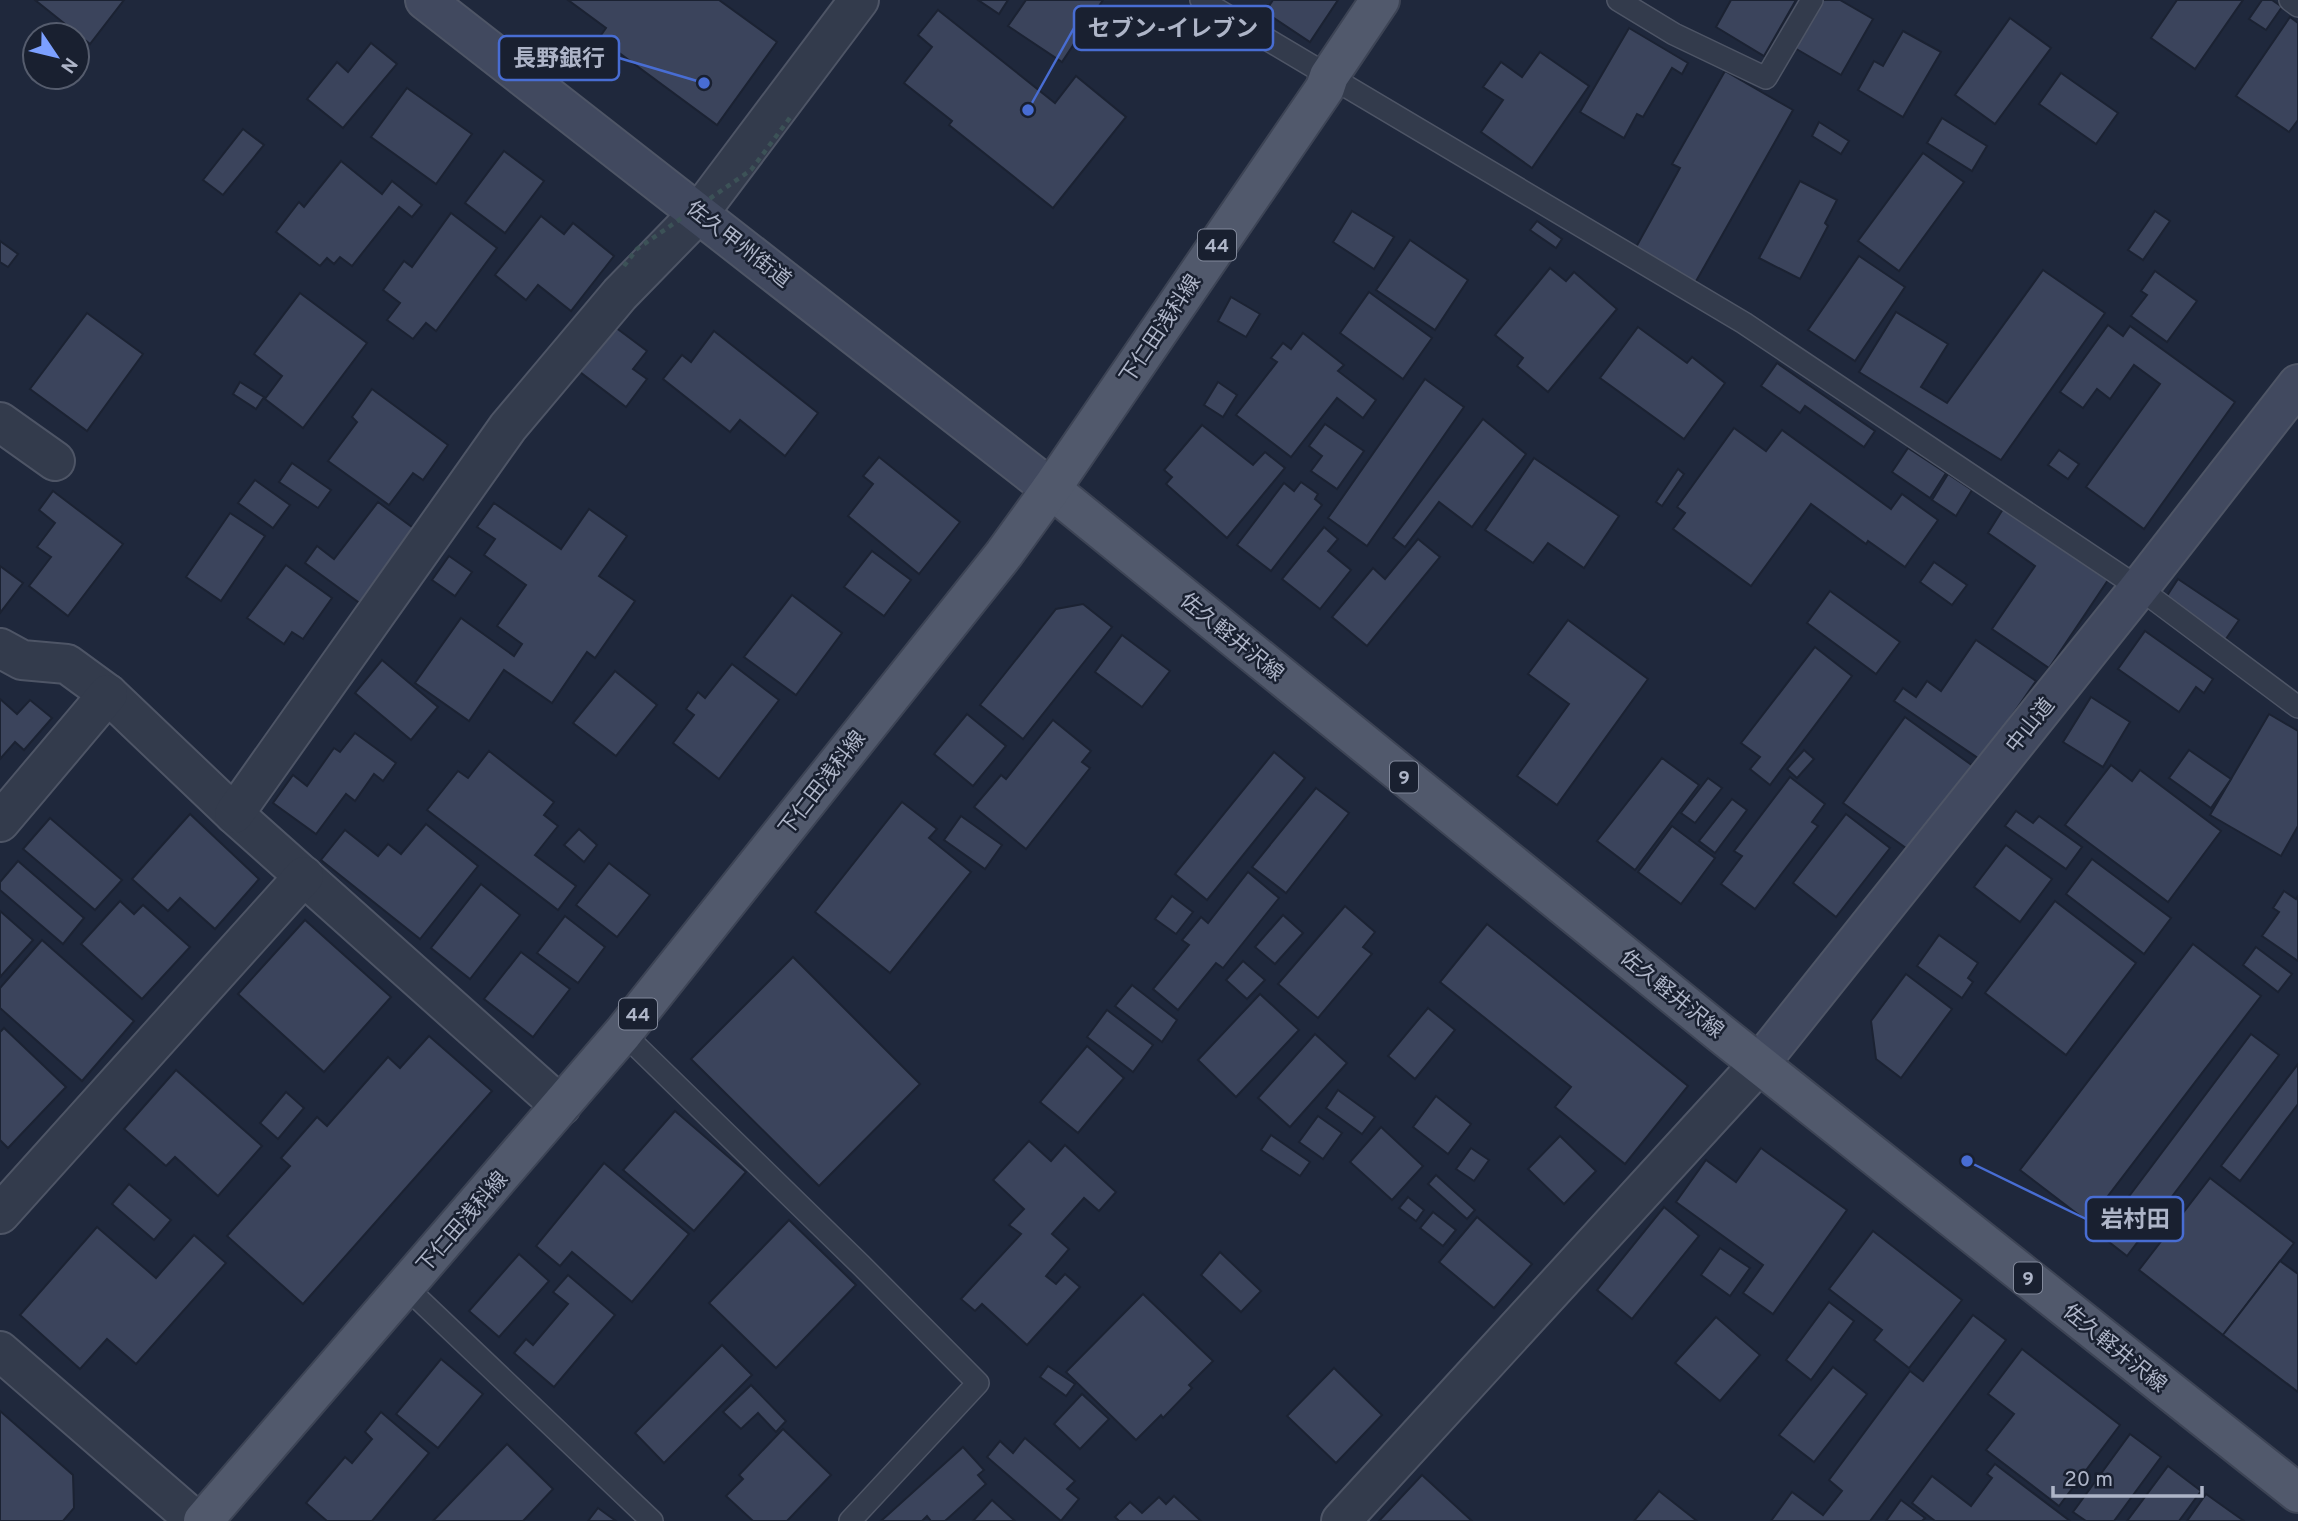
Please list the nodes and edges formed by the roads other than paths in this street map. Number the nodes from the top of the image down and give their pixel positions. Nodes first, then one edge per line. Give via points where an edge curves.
1 (425, 0) edge
2 (859, 0) edge
3 (1201, 0) edge
4 (1380, 0) edge
5 (1618, 0) edge
6 (1812, 0) edge
7 (2290, 0) edge
8 (2298, 6) edge
9 (1329, 76) junction
10 (699, 213) junction
11 (2298, 384) edge
12 (0, 422) edge
13 (55, 460) dead end
14 (1051, 489) junction
15 (2138, 588) junction
16 (0, 648) edge
17 (108, 694) junction
18 (2298, 708) edge
19 (234, 814) junction
20 (0, 822) edge
21 (304, 876) junction
22 (624, 1032) junction
23 (1759, 1063) junction
24 (561, 1106) junction
25 (3, 1203) edge
26 (406, 1287) junction
27 (0, 1351) edge
28 (2293, 1481) edge
29 (196, 1521) edge
30 (203, 1521) edge
31 (652, 1521) edge
32 (850, 1521) edge
33 (1341, 1521) edge

1 - 10 street, 佐久甲州街道
2 - 10 street
3 - 9 lane
4 - 9 main road, 下仁田浅科線 / 44
5 - 6 lane via 1674,34 1766,78
7 - 8 lane
9 - 14 main road, 下仁田浅科線 / 44
9 - 15 lane via 1744,323
10 - 14 street, 佐久甲州街道
10 - 19 street via 620,294 508,427
11 - 15 street, 中山道
12 - 13 street
14 - 22 main road, 下仁田浅科線 / 44
14 - 23 main road, 佐久軽井沢線 / 9
15 - 18 lane
15 - 23 street, 中山道
16 - 17 street via 22,660 67,664
17 - 19 street
17 - 20 street
19 - 21 street
21 - 24 street
21 - 25 street
22 - 24 main road, 下仁田浅科線 / 44
22 - 32 lane via 978,1383
23 - 28 main road, 佐久軽井沢線 / 9
23 - 33 street
24 - 26 main road, 下仁田浅科線 / 44
26 - 30 main road, 下仁田浅科線 / 44
26 - 31 lane
27 - 29 street

